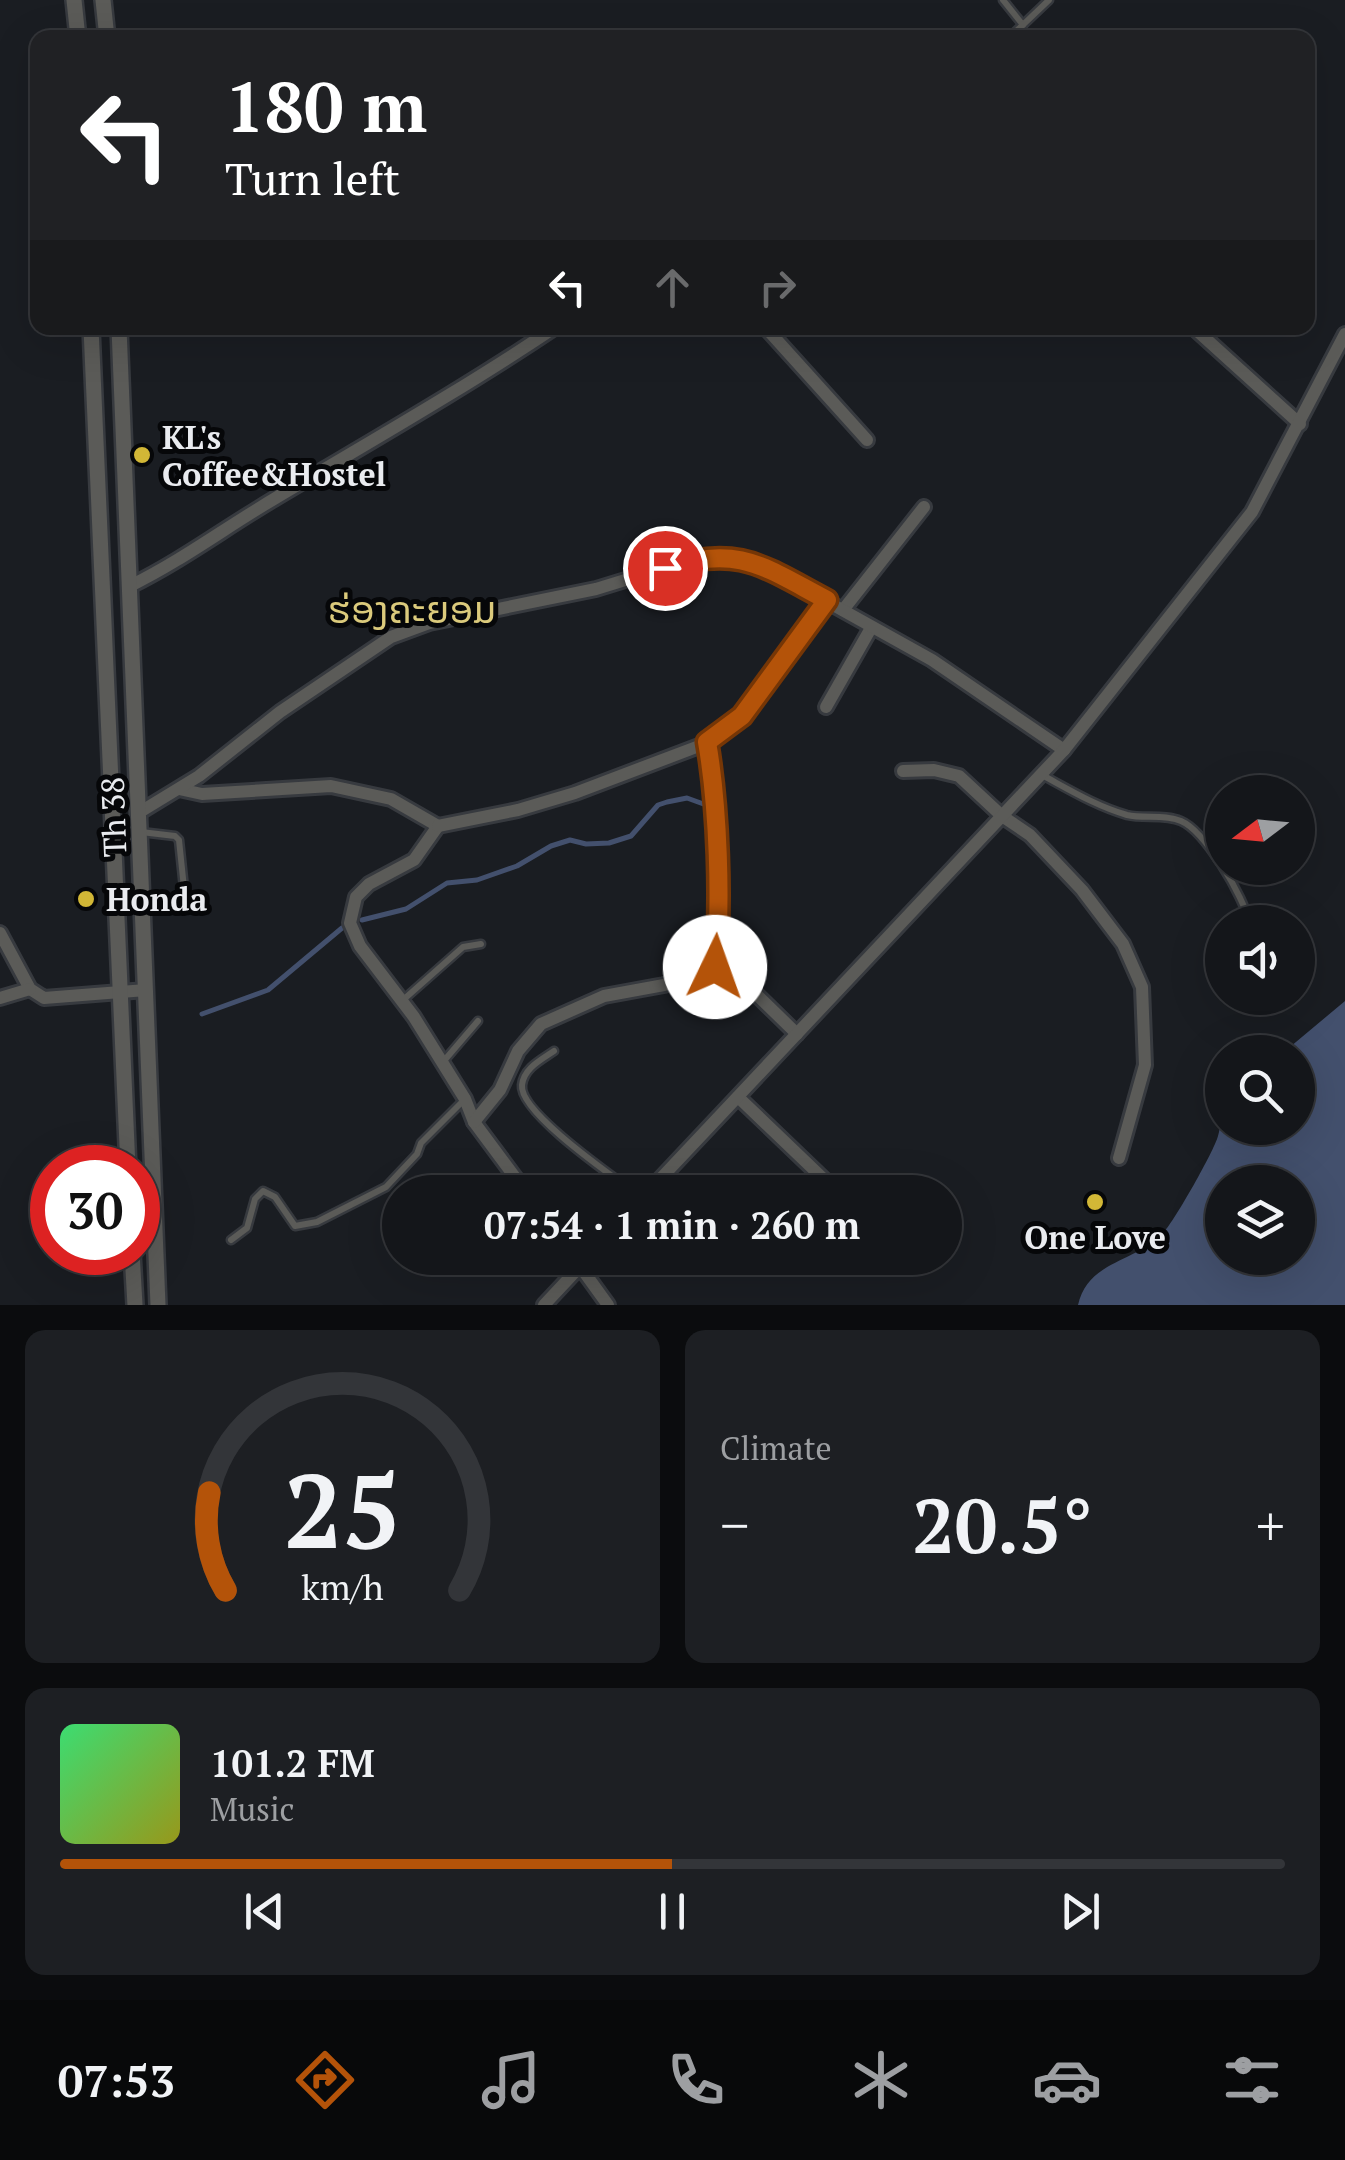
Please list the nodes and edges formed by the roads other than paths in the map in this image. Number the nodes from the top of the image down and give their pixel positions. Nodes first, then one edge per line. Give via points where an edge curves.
1 (74, 0) edge
2 (103, 0) edge
3 (1003, 0) edge
4 (1049, 0) edge
5 (1023, 25) junction
6 (77, 30) edge
7 (106, 30) edge
8 (1018, 30) edge
9 (1345, 334) edge
10 (90, 335) edge
11 (120, 335) edge
12 (543, 335) edge
13 (772, 335) edge
14 (1202, 335) edge
15 (1300, 424) junction
16 (866, 440) dead end
17 (924, 507) dead end
18 (130, 586) junction
19 (827, 600) junction
20 (843, 610) junction
21 (870, 628) junction
22 (826, 708) dead end
23 (707, 742) junction
24 (1064, 750) junction
25 (903, 771) dead end
26 (1041, 774) junction
27 (179, 789) junction
28 (140, 812) junction
29 (1002, 816) junction
30 (438, 826) junction
31 (141, 832) junction
32 (144, 903) junction
33 (1243, 905) edge
34 (0, 933) edge
35 (481, 944) dead end
36 (715, 967) junction
37 (30, 989) junction
38 (146, 990) junction
39 (120, 992) junction
40 (0, 998) edge
41 (402, 1001) junction
42 (478, 1022) dead end
43 (796, 1034) junction
44 (554, 1051) dead end
45 (443, 1063) junction
46 (738, 1097) junction
47 (465, 1099) junction
48 (474, 1122) junction
49 (127, 1145) edge
50 (1119, 1158) dead end
51 (513, 1175) edge
52 (610, 1175) edge
53 (664, 1175) edge
54 (820, 1175) edge
55 (231, 1240) dead end
56 (133, 1275) edge
57 (568, 1275) edge
58 (589, 1275) edge
59 (135, 1305) edge
60 (158, 1305) edge
61 (544, 1305) edge
62 (608, 1305) edge

1 - 6 street
2 - 7 street
3 - 5 lane
4 - 5 lane
5 - 8 lane
9 - 15 street
10 - 39 street, Th 38
11 - 18 street, Th 38
12 - 18 street via 176,564
13 - 16 street
14 - 15 street
15 - 24 street via 1252,512
17 - 20 street
18 - 28 street, Th 38
19 - 20 street
19 - 23 street via 742,716
19 - 27 street via 756,562 700,557 596,589 428,623 390,637
20 - 21 street
21 - 22 street
21 - 24 street via 932,660
23 - 30 street via 561,797
23 - 36 street via 716,840
24 - 26 street
25 - 29 street via 958,776
26 - 29 street
26 - 33 lane via 1100,806 1180,820
27 - 28 street
27 - 30 street via 202,794 331,786 391,799
28 - 31 street, Th 38
29 - 43 street
29 - 50 street via 1030,834 1082,890 1123,944 1142,988 1146,1065
30 - 41 street via 414,860 356,897 350,923
31 - 32 street, Th 38
31 - 32 lane via 179,840 184,888 179,896
32 - 38 street, Th 38
34 - 37 street
35 - 41 lane via 463,947
36 - 43 street via 756,994
36 - 48 street via 604,996 541,1024
37 - 39 street via 44,998
37 - 40 street
38 - 39 street
38 - 60 street, Th 38
39 - 49 street, Th 38
41 - 45 street
42 - 45 lane
43 - 46 street
44 - 52 lane via 528,1070 522,1084 528,1106
45 - 47 street
46 - 53 street
46 - 54 street
47 - 48 street
47 - 55 lane via 378,1191 295,1226 264,1191 247,1228
48 - 51 street
56 - 59 street
57 - 61 street
58 - 62 street

